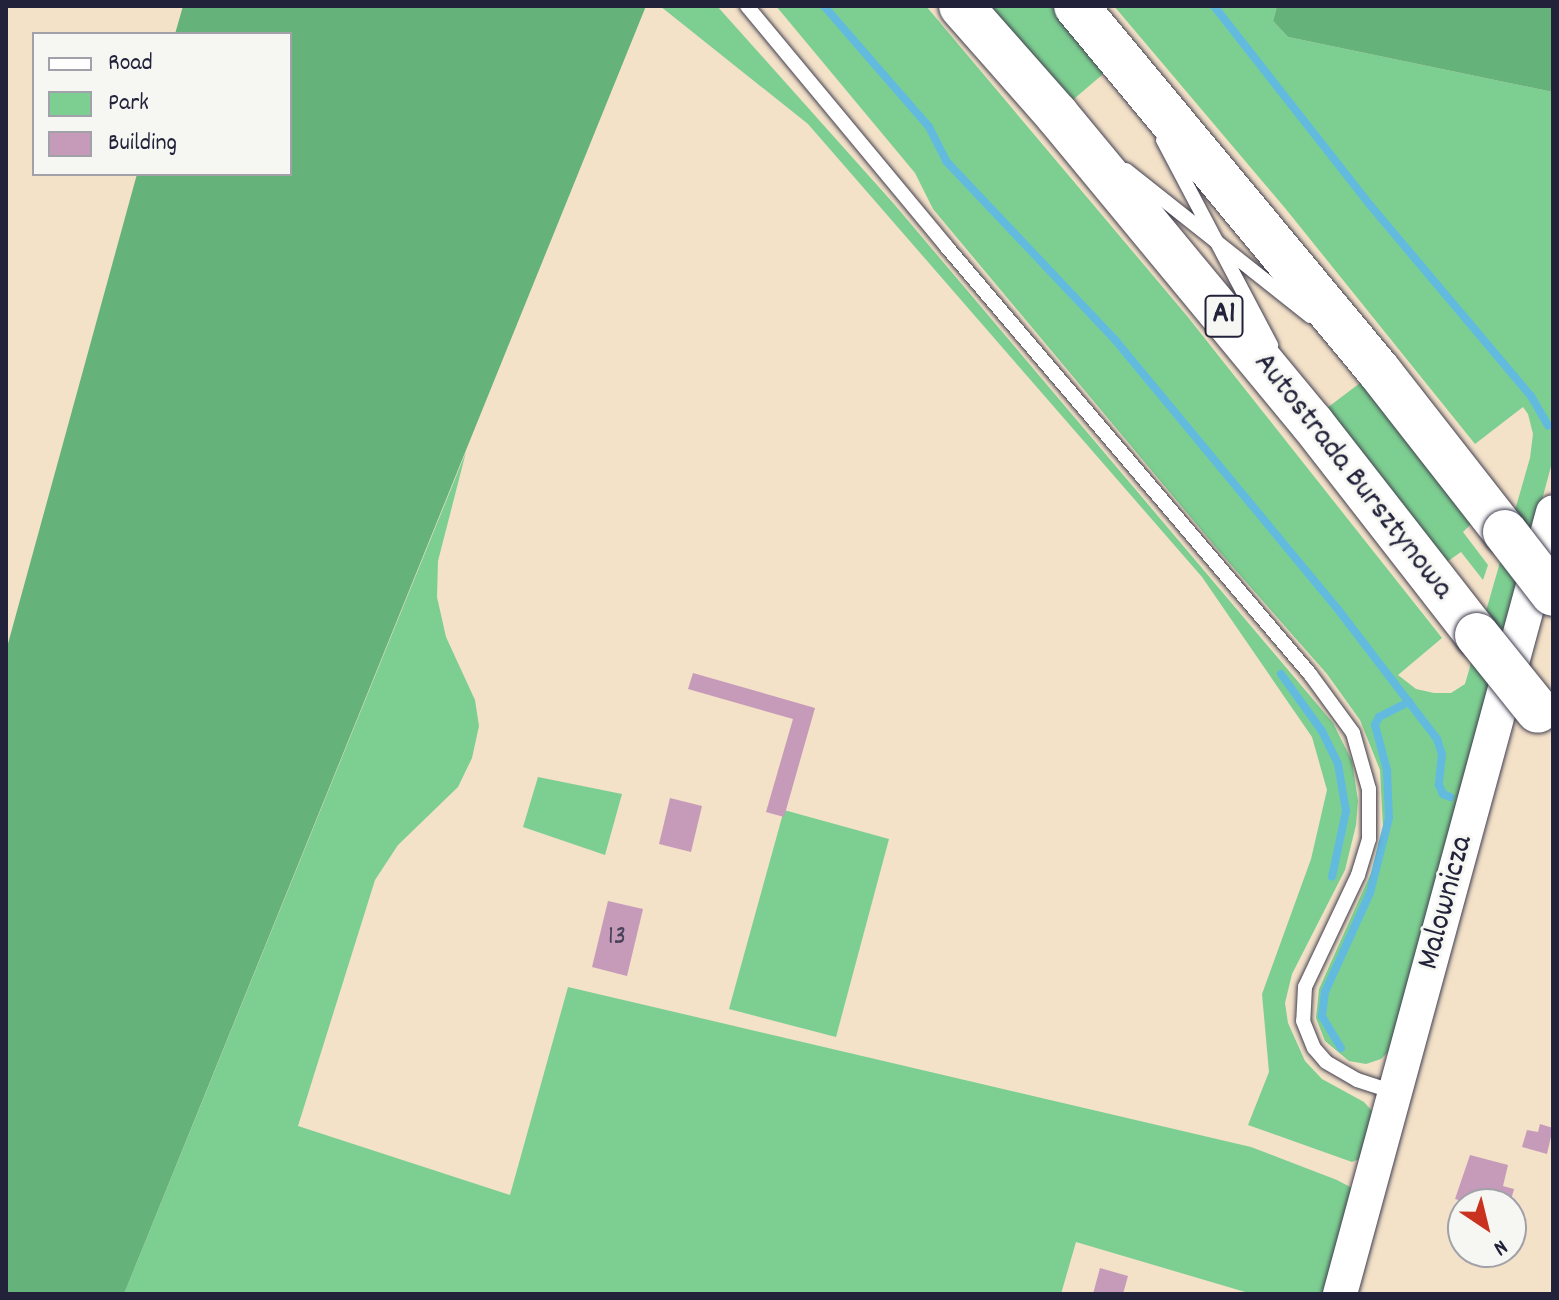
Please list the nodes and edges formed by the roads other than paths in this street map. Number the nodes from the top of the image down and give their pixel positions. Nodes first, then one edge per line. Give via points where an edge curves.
1 (747, 6) edge
2 (961, 6) edge
3 (1076, 6) edge
4 (1120, 58) junction
5 (1057, 115) junction
6 (1217, 242) junction
7 (1379, 371) junction
8 (1312, 423) junction
9 (1553, 512) edge
10 (1553, 594) edge
11 (1545, 721) edge
12 (1395, 1092) junction
13 (1340, 1294) edge

1 - 12 lane via 1304,666 1353,733 1369,789 1369,839 1358,875 1305,987 1303,1021 1326,1062 1357,1080
2 - 5 highway, Autostrada Bursztynowa / A1
3 - 4 highway
4 - 6 lane
4 - 7 highway
5 - 6 lane
5 - 8 highway, Autostrada Bursztynowa / A1
6 - 7 lane
6 - 8 lane
7 - 10 highway, bridge
8 - 11 highway, Autostrada Bursztynowa / A1, bridge
9 - 12 street, Malownicza
12 - 13 street, Malownicza

